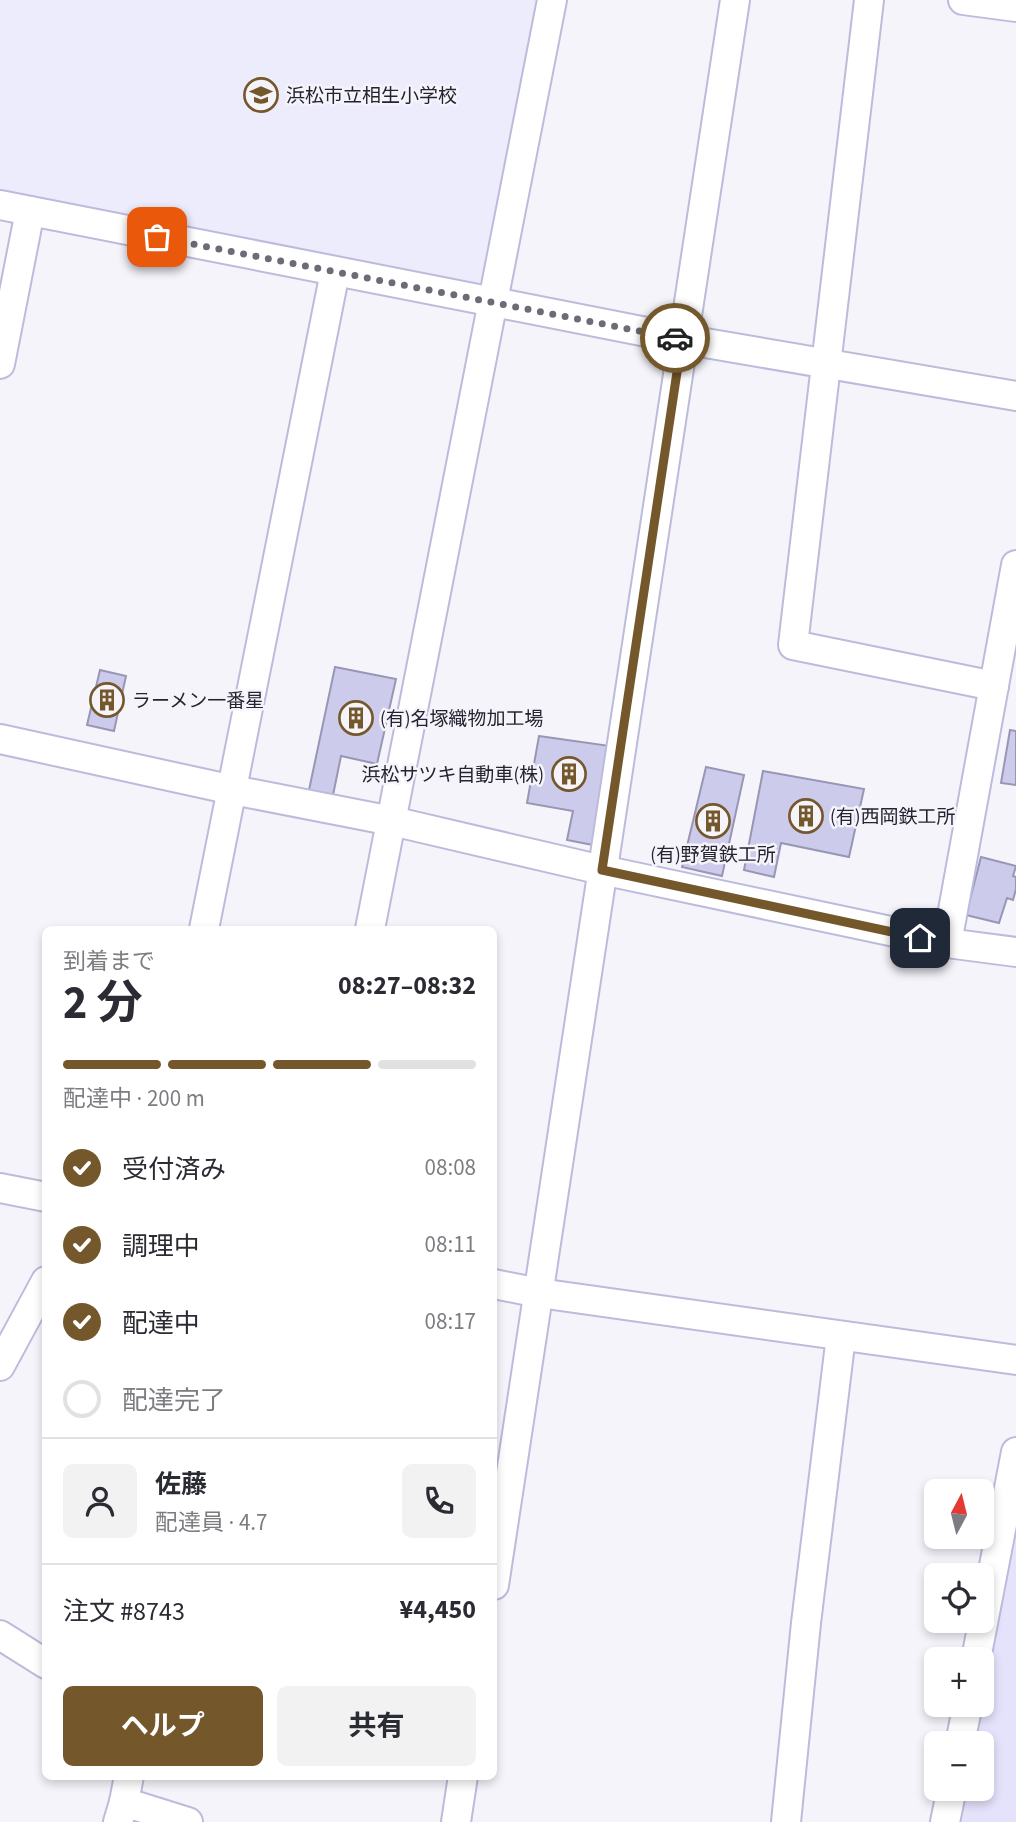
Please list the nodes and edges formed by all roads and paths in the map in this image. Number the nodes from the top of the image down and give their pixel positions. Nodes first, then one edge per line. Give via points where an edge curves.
1 (552, 0) edge
2 (735, 0) edge
3 (869, 0) edge
4 (963, 0) edge
5 (1016, 7) edge
6 (0, 205) edge
7 (30, 211) junction
8 (335, 272) junction
9 (494, 303) junction
10 (682, 339) junction
11 (0, 363) edge
12 (826, 363) junction
13 (1016, 396) edge
14 (1016, 570) edge
15 (994, 686) junction
16 (0, 739) edge
17 (233, 790) junction
18 (391, 821) junction
19 (602, 870) junction
20 (205, 926) edge
21 (371, 926) edge
22 (947, 943) junction
23 (1016, 952) edge
24 (0, 1188) edge
25 (42, 1196) edge
26 (497, 1285) edge
27 (42, 1288) edge
28 (540, 1293) junction
29 (841, 1336) junction
30 (1016, 1360) edge
31 (0, 1366) edge
32 (1016, 1452) edge
33 (497, 1566) edge
34 (0, 1635) edge
35 (978, 1647) edge
36 (42, 1661) edge
37 (462, 1780) edge
38 (124, 1800) edge
39 (949, 1801) edge
40 (188, 1822) edge
41 (456, 1822) edge
42 (786, 1822) edge
43 (945, 1822) edge

1 - 9 street
2 - 10 street
3 - 12 street
4 - 5 street
6 - 7 street
7 - 8 street
7 - 11 street
8 - 9 street
8 - 17 street
9 - 10 street
9 - 18 street
10 - 12 street
10 - 19 street
12 - 13 street
12 - 15 street via 793,645
14 - 15 street
15 - 22 street
16 - 17 street
17 - 18 street
17 - 20 street
18 - 19 street
18 - 21 street
19 - 22 street
19 - 28 street
22 - 23 street
24 - 25 street
26 - 28 street
27 - 31 street
28 - 29 street
28 - 33 street
29 - 30 street
29 - 42 street
32 - 35 street
34 - 36 street
37 - 41 street
38 - 40 street
39 - 43 street

